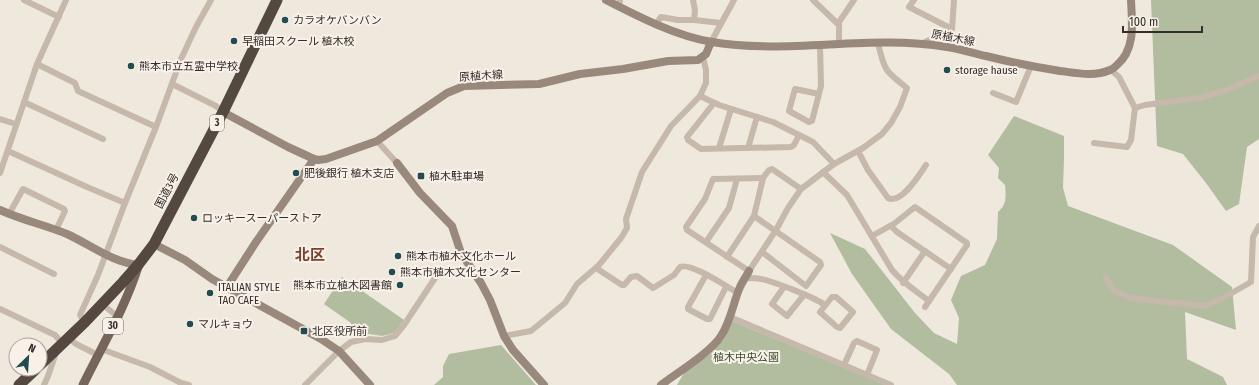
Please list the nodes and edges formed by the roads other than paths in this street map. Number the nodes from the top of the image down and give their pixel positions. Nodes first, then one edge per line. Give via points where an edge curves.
1 (24, 0) edge
2 (66, 0) edge
3 (211, 0) edge
4 (276, 0) edge
5 (606, 0) edge
6 (693, 0) edge
7 (734, 0) edge
8 (813, 0) edge
9 (854, 0) edge
10 (914, 0) edge
11 (954, 0) edge
12 (1131, 0) edge
13 (619, 3) edge
14 (59, 17) junction
15 (694, 20) junction
16 (721, 23) junction
17 (656, 24) junction
18 (839, 25) junction
19 (952, 28) junction
20 (711, 42) junction
21 (878, 42) junction
22 (921, 44) junction
23 (839, 45) junction
24 (820, 46) junction
25 (703, 57) junction
26 (37, 64) junction
27 (1031, 66) junction
28 (1111, 70) junction
29 (1259, 76) edge
30 (172, 84) junction
31 (993, 93) dead end
32 (819, 94) junction
33 (700, 96) junction
34 (24, 102) junction
35 (714, 103) junction
36 (731, 108) junction
37 (1135, 108) junction
38 (223, 112) junction
39 (757, 117) junction
40 (0, 118) edge
41 (16, 124) junction
42 (156, 127) junction
43 (800, 135) junction
44 (103, 139) dead end
45 (377, 141) junction
46 (1094, 143) dead end
47 (719, 148) junction
48 (748, 148) junction
49 (8, 151) junction
50 (858, 151) junction
51 (314, 159) junction
52 (396, 163) joint
53 (834, 164) junction
54 (926, 165) dead end
55 (823, 172) junction
56 (0, 173) edge
57 (737, 178) junction
58 (763, 178) junction
59 (801, 189) junction
60 (125, 203) junction
61 (0, 210) edge
62 (9, 214) junction
63 (754, 216) junction
64 (891, 226) junction
65 (1259, 226) edge
66 (56, 230) junction
67 (776, 230) junction
68 (872, 236) junction
69 (706, 242) junction
70 (154, 244) junction
71 (0, 248) edge
72 (925, 251) junction
73 (762, 252) junction
74 (105, 254) junction
75 (726, 257) junction
76 (138, 266) junction
77 (596, 268) junction
78 (951, 269) junction
79 (439, 272) dead end
80 (54, 274) dead end
81 (706, 275) junction
82 (747, 275) junction
83 (1106, 278) dead end
84 (903, 282) junction
85 (726, 286) junction
86 (806, 286) junction
87 (227, 287) junction
88 (784, 287) junction
89 (738, 293) junction
90 (803, 294) junction
91 (929, 301) junction
92 (102, 304) junction
93 (825, 305) junction
94 (925, 307) dead end
95 (0, 309) edge
96 (118, 317) junction
97 (730, 317) junction
98 (85, 322) junction
99 (504, 336) junction
100 (63, 343) junction
101 (100, 352) junction
102 (339, 352) junction
103 (48, 357) edge
104 (844, 365) junction
105 (867, 375) junction
106 (28, 377) edge
107 (19, 385) edge
108 (44, 385) edge
109 (83, 385) edge
110 (189, 385) edge
111 (305, 385) edge
112 (370, 385) edge
113 (544, 385) edge
114 (661, 385) edge
115 (891, 385) edge

1 - 14 street
2 - 14 street
3 - 30 street via 193,34
4 - 38 highway, 国道3号 / 3
5 - 13 main road, 原植木線
6 - 15 street
7 - 16 street
8 - 18 street
9 - 18 street
10 - 19 street via 909,7
11 - 19 street
12 - 28 main road via 1131,43 1128,53
13 - 17 main road, 原植木線
14 - 26 street
15 - 16 street
15 - 17 street via 661,17
16 - 20 street
17 - 20 main road, 原植木線
18 - 23 street
19 - 22 street
20 - 24 main road, 原植木線 via 754,47
20 - 25 main road
21 - 22 main road, 原植木線
21 - 23 main road, 原植木線
21 - 50 street via 884,68 907,88 900,106 882,134
22 - 27 main road, 原植木線 via 949,47
23 - 24 main road, 原植木線
24 - 32 street
25 - 33 street via 706,83
25 - 45 main road, 原植木線 via 698,60 668,61 580,74 539,84 464,86 447,93
26 - 34 street
26 - 42 street via 75,83 78,90
27 - 28 main road, 原植木線 via 1095,74
27 - 31 street via 1016,102
28 - 37 street via 1119,77
29 - 37 street via 1199,98
30 - 38 street
30 - 42 street
32 - 32 street via 811,122 789,111 795,88
33 - 35 street
33 - 77 street via 671,126 646,165 626,219 627,228
34 - 41 street
34 - 44 street
35 - 36 street
35 - 47 street via 687,139 701,149
36 - 39 street
36 - 47 street
37 - 46 street via 1131,140 1127,147
38 - 51 main road
38 - 70 highway, 国道3号 / 3
39 - 43 street
39 - 48 street
40 - 41 street
41 - 49 street
42 - 60 street
43 - 48 street via 790,147
43 - 53 street via 813,142
45 - 51 main road, 原植木線 via 333,157
45 - 52 street
47 - 48 street
49 - 56 street
49 - 60 street
50 - 53 street
50 - 54 street via 868,170 891,200 908,190
51 - 87 main road
52 - 99 main road via 452,226 461,253 484,288
53 - 55 street
55 - 59 street
55 - 68 street via 848,196
57 - 58 street
57 - 69 street via 729,208
57 - 69 street via 711,180 705,199 687,226 687,230
58 - 59 street via 771,169
58 - 63 street
59 - 67 street
60 - 74 street
61 - 62 main road
62 - 66 main road
62 - 66 street via 22,189 64,209
63 - 67 street
63 - 75 street
64 - 68 street
64 - 72 street
64 - 78 street via 915,207 965,241 967,245
65 - 83 street via 1254,237 1251,282 1205,306 1130,298 1113,290
66 - 74 main road
67 - 73 street
67 - 86 street via 821,263
68 - 84 street via 892,270
69 - 75 street
70 - 76 highway, 国道3号 / 3
70 - 87 main road
71 - 80 street
72 - 78 street
72 - 84 street
73 - 82 street
73 - 86 street
74 - 76 main road via 125,264
74 - 98 street via 80,315
75 - 82 street
76 - 92 highway, 国道3号 / 3
76 - 96 main road, 30
77 - 81 street via 622,286 637,276 653,288 674,275 681,266 696,269
77 - 99 street via 577,284 565,304 531,331
78 - 91 street
79 - 102 street via 395,336 382,340 365,339 351,342
81 - 85 street
81 - 85 street via 688,309 710,319
82 - 88 street
82 - 89 main road
84 - 91 street
85 - 89 street
86 - 90 street
87 - 102 main road via 320,338
88 - 90 street
88 - 90 street via 772,304 787,316
89 - 97 main road
90 - 93 street
91 - 94 street
92 - 96 street
92 - 98 highway, 国道3号 / 3
93 - 93 street via 821,314 838,328 853,312 834,296
95 - 100 street via 54,335
96 - 101 main road, 30
97 - 104 street
97 - 114 main road via 715,344
98 - 100 highway, 国道3号 / 3
99 - 113 main road
100 - 101 street via 76,344
100 - 103 highway, 国道3号 / 3
100 - 108 street
101 - 109 main road, 30
101 - 110 street via 150,367
102 - 111 street
102 - 112 main road
104 - 105 street
104 - 105 street via 857,341 877,350
105 - 115 street
106 - 107 highway

